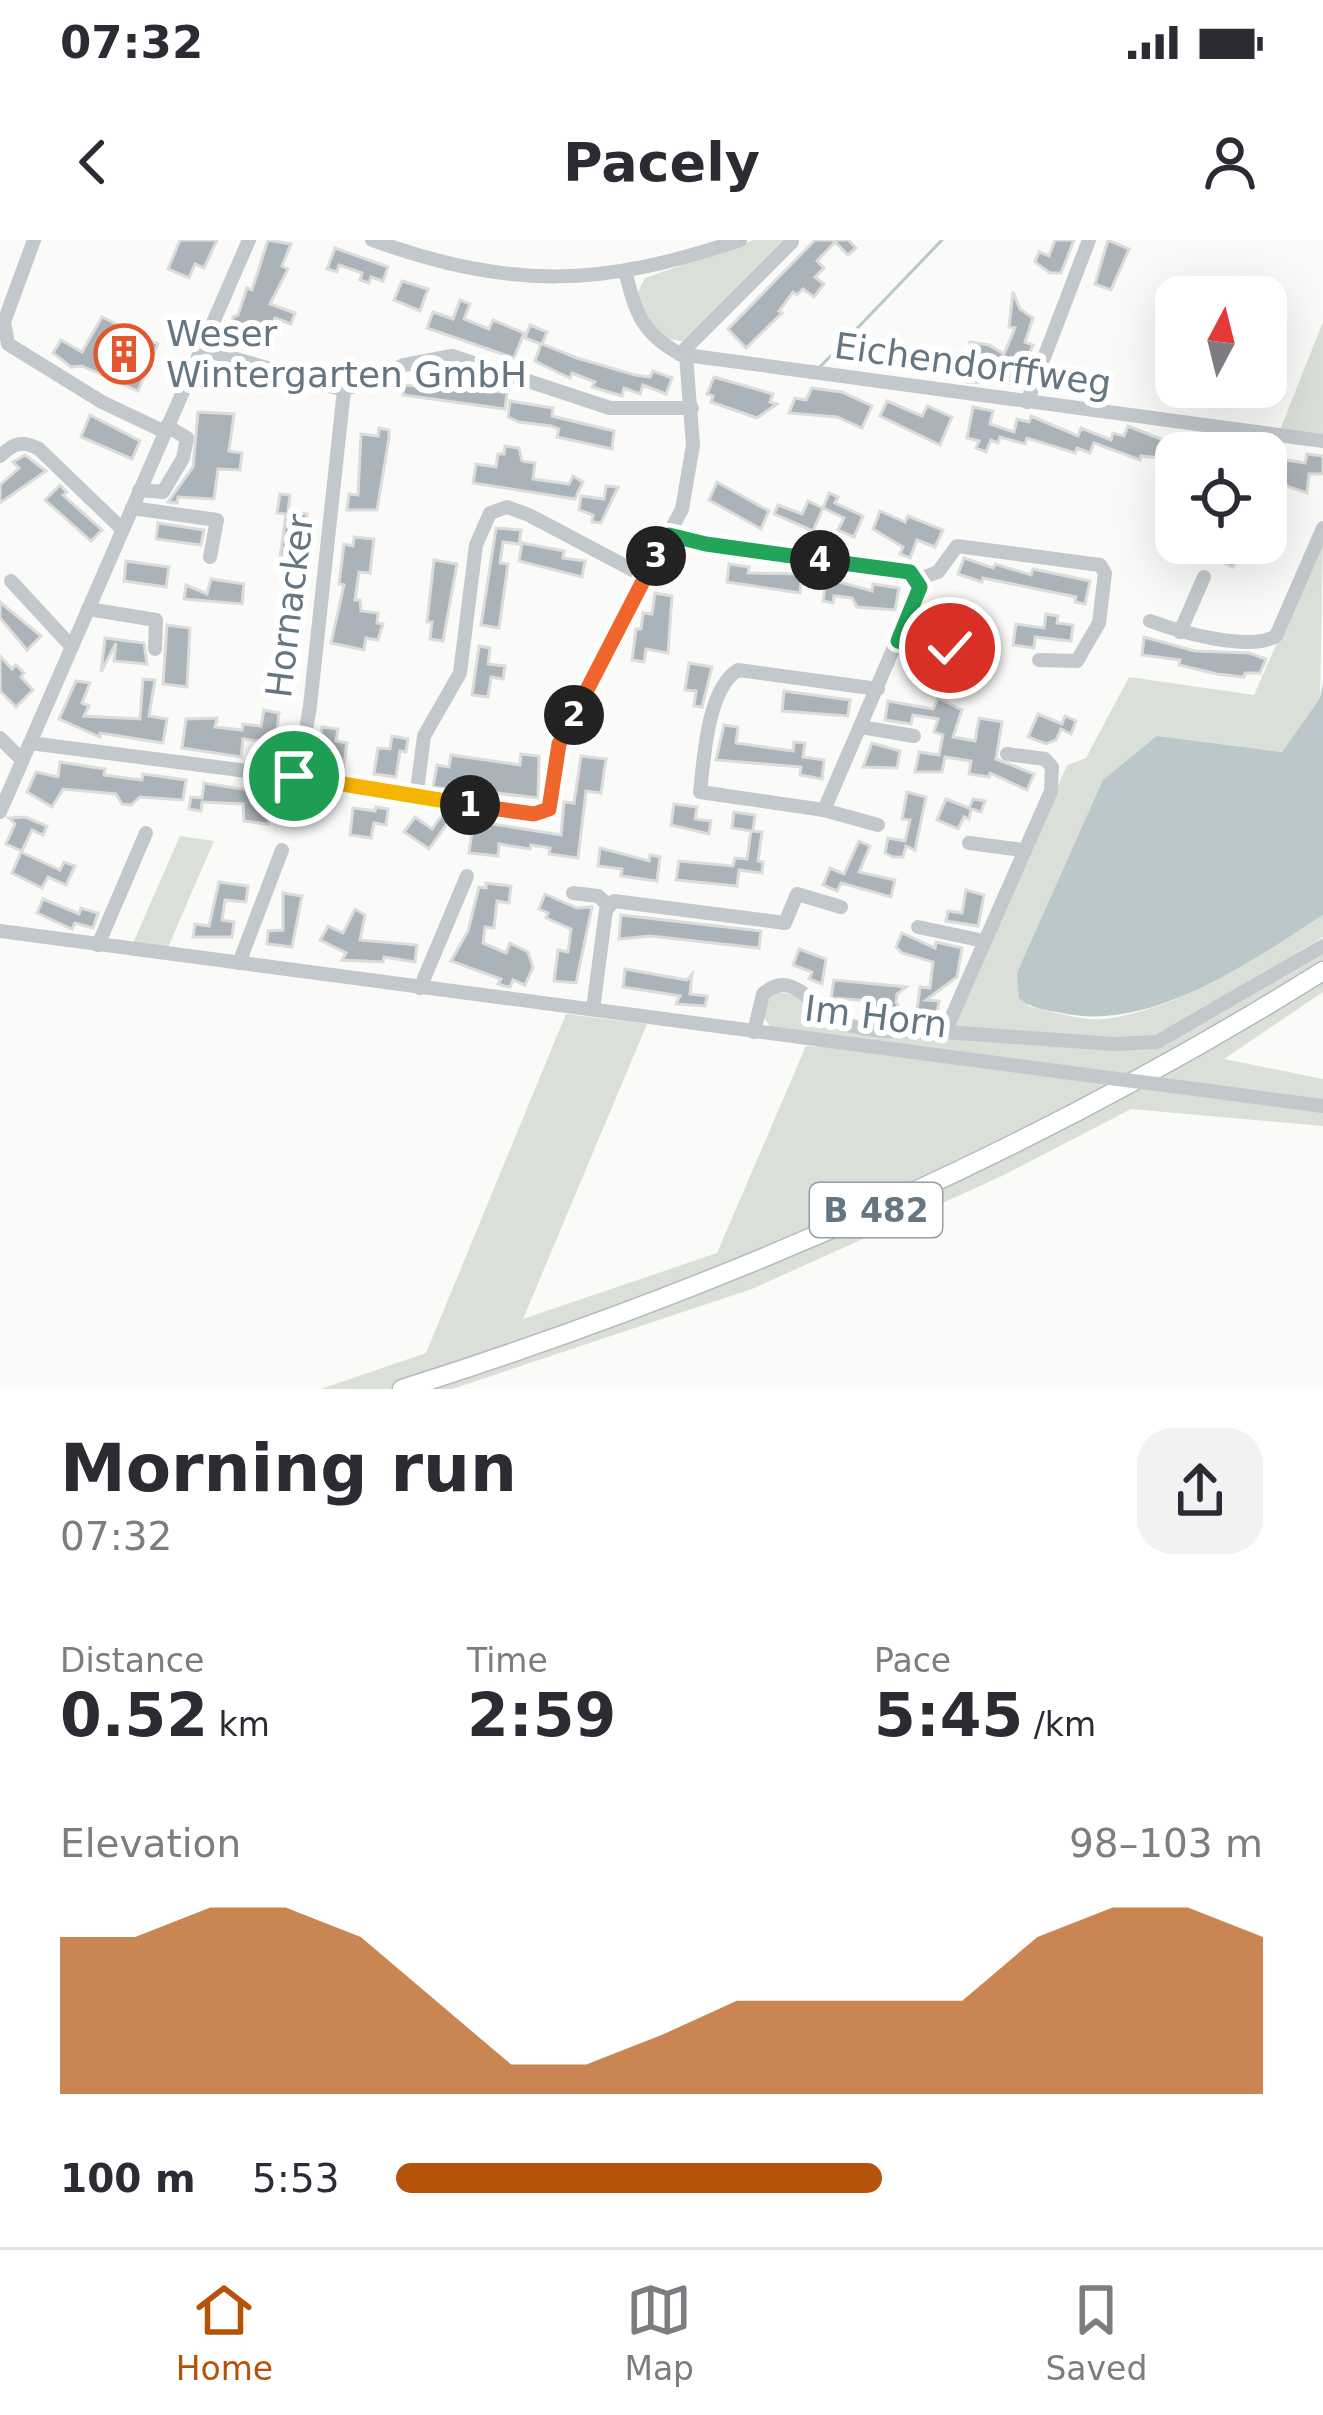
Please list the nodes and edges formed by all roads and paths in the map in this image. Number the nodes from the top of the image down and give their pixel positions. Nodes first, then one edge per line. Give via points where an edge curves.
1 (34, 240) edge
2 (249, 240) edge
3 (373, 240) edge
4 (740, 240) edge
5 (1089, 240) edge
6 (793, 242) edge
7 (626, 274) junction
8 (200, 349) junction
9 (683, 354) junction
10 (344, 390) junction
11 (1027, 401) junction
12 (692, 408) junction
13 (166, 429) junction
14 (1252, 432) edge
15 (1287, 436) edge
16 (1323, 441) edge
17 (0, 456) edge
18 (140, 490) junction
19 (132, 508) junction
20 (1323, 528) edge
21 (122, 529) junction
22 (669, 535) junction
23 (210, 557) dead end
24 (644, 576) junction
25 (1204, 577) dead end
26 (917, 579) junction
27 (11, 581) dead end
28 (88, 609) junction
29 (1150, 621) dead end
30 (1180, 632) junction
31 (898, 641) junction
32 (72, 646) junction
33 (950, 648) dead end
34 (154, 649) dead end
35 (1039, 660) dead end
36 (878, 689) junction
37 (861, 727) junction
38 (914, 736) dead end
39 (0, 738) edge
40 (30, 743) junction
41 (1007, 754) dead end
42 (22, 760) junction
43 (294, 776) junction
44 (416, 798) junction
45 (824, 810) junction
46 (0, 812) edge
47 (878, 825) dead end
48 (146, 833) dead end
49 (969, 843) dead end
50 (282, 850) dead end
51 (1023, 850) junction
52 (466, 876) dead end
53 (573, 892) dead end
54 (608, 904) junction
55 (841, 907) dead end
56 (918, 926) dead end
57 (0, 932) edge
58 (984, 941) junction
59 (98, 945) junction
60 (1323, 946) edge
61 (239, 963) junction
62 (1323, 971) edge
63 (421, 988) junction
64 (593, 1009) junction
65 (754, 1032) junction
66 (945, 1032) junction
67 (1323, 1106) edge
68 (402, 1389) edge

1 - 13 street via 4,322 8,344 102,402
2 - 8 street
3 - 7 street via 527,278
4 - 7 street
5 - 11 street
6 - 9 street
7 - 9 street via 640,322
8 - 10 street
8 - 13 street
9 - 11 street, Eichendorffweg
9 - 12 street
10 - 12 street via 404,364 452,356 610,408
10 - 43 street, Hornacker via 310,706
11 - 14 street, Eichendorffweg
12 - 22 street via 690,481
13 - 18 street
13 - 18 street via 187,438 183,458 163,492
15 - 16 street, Eichendorffweg
17 - 21 street via 12,444 39,449
18 - 19 street
19 - 21 street
19 - 23 street via 218,520
20 - 30 street via 1276,636 1263,644
21 - 28 street
22 - 24 street
22 - 26 street
24 - 44 street via 559,744 549,809 534,814
24 - 44 street via 530,515 507,507 490,513 476,545 460,674 424,736
25 - 30 street
26 - 31 street
26 - 35 street via 938,572 957,546 1100,566 1099,623 1077,661
27 - 32 street
28 - 32 street
28 - 34 street via 156,620
29 - 30 street
31 - 33 street
31 - 36 street
32 - 40 street
36 - 37 street
36 - 45 street via 730,675 707,728 700,792
37 - 38 street
37 - 45 street
39 - 42 street
40 - 42 street
40 - 43 street
41 - 51 street via 1046,759 1052,767 1051,790
42 - 46 street
43 - 44 street
45 - 47 street
48 - 59 street
49 - 51 street
50 - 61 street
51 - 58 street
52 - 63 street
53 - 54 street
54 - 55 street via 785,923 797,894
54 - 64 street
56 - 58 street
57 - 59 street, Im Horn
58 - 66 street
59 - 61 street, Im Horn
60 - 66 street via 1157,1042
61 - 63 street, Im Horn
62 - 68 main road, B 482 via 1094,1105 857,1219 615,1316
63 - 64 street, Im Horn
64 - 65 street, Im Horn
65 - 66 street via 763,994 780,985 794,986 844,1024
65 - 67 street, Im Horn, bridge

